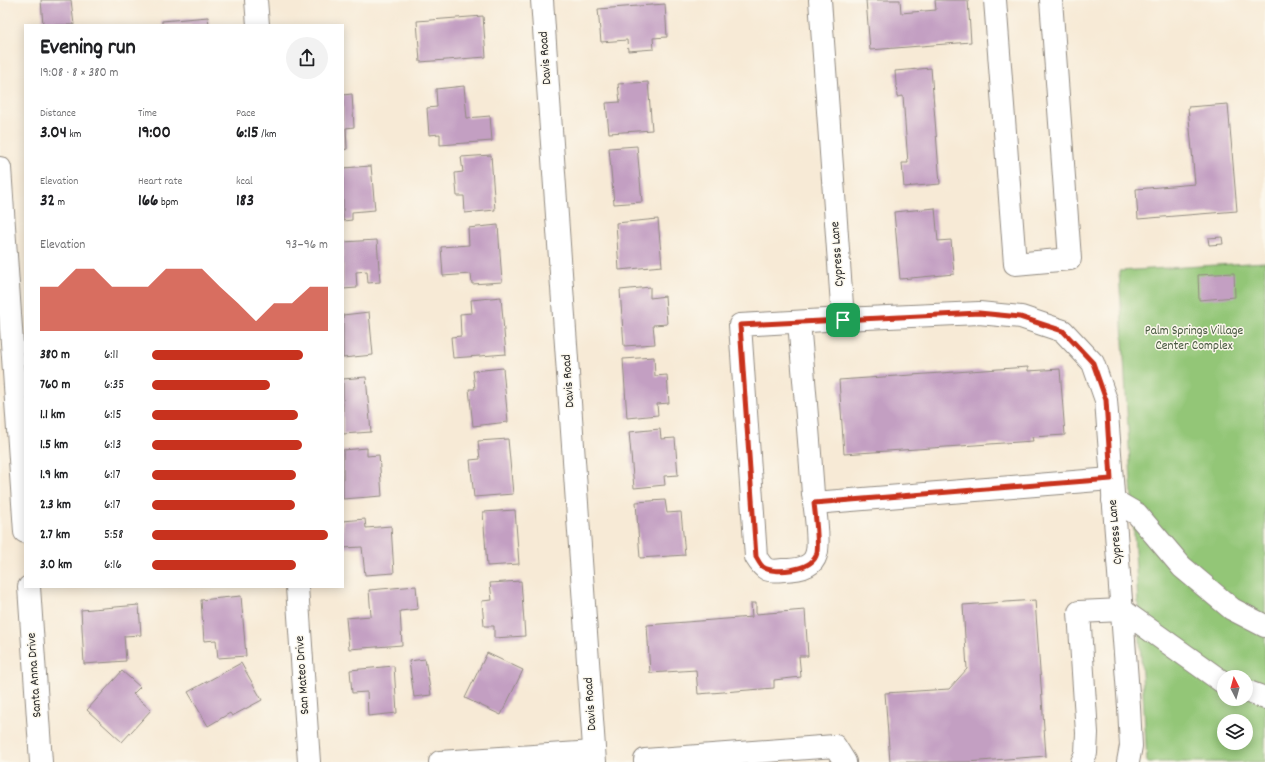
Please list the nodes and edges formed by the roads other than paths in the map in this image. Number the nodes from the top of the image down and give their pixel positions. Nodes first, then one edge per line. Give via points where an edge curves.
1 (256, 0) edge
2 (542, 0) edge
3 (820, 0) edge
4 (995, 0) edge
5 (1051, 0) edge
6 (258, 24) edge
7 (0, 168) edge
8 (843, 320) junction
9 (799, 322) junction
10 (1111, 479) junction
11 (1113, 500) junction
12 (814, 503) junction
13 (24, 517) edge
14 (29, 588) edge
15 (297, 588) edge
16 (1122, 610) junction
17 (1265, 626) edge
18 (1217, 678) edge
19 (1253, 694) edge
20 (1265, 698) edge
21 (595, 757) edge
22 (41, 762) edge
23 (309, 762) edge
24 (440, 762) edge
25 (645, 762) edge
26 (846, 762) edge
27 (1082, 762) edge
28 (1128, 762) edge

1 - 6 street
2 - 21 street, Davis Road
3 - 8 street, Cypress Lane
4 - 5 street via 1015,264 1070,259
7 - 13 street
8 - 9 street
8 - 10 street, Cypress Lane via 979,313 1020,317 1063,331 1093,363 1106,400
9 - 12 street
9 - 12 street via 740,325 756,557 762,567 774,571 808,566 816,556
10 - 11 street, Cypress Lane
10 - 12 street
11 - 16 street, Cypress Lane
11 - 17 street via 1137,514 1182,567 1232,609
14 - 22 street, Santa Anna Drive
15 - 23 street, San Mateo Drive
16 - 18 street
16 - 27 street via 1079,612 1087,733 1086,752
16 - 28 street, Cypress Lane via 1131,746
19 - 20 street
21 - 24 street
25 - 26 street via 835,746

